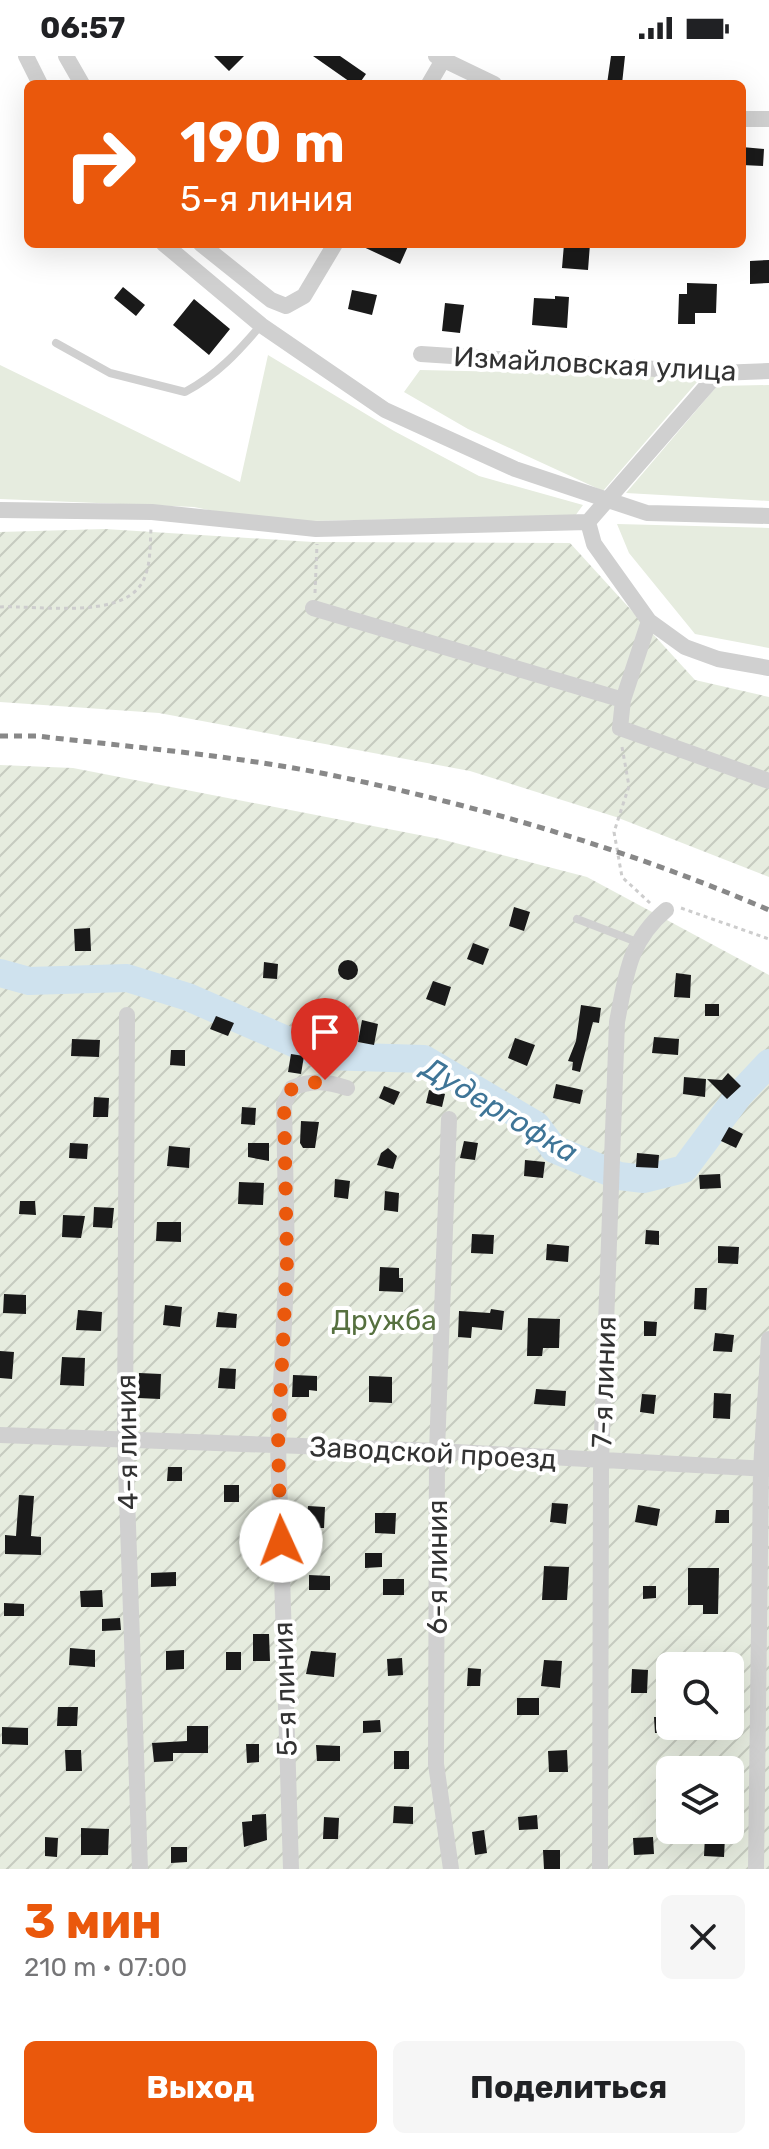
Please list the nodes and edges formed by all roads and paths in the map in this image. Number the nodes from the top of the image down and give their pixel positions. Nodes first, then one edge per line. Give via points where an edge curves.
1 (26, 56) edge
2 (66, 56) edge
3 (439, 58) edge
4 (38, 80) edge
5 (80, 80) edge
6 (431, 80) edge
7 (486, 80) edge
8 (746, 119) edge
9 (769, 119) edge
10 (169, 248) edge
11 (206, 248) edge
12 (333, 248) edge
13 (261, 325) junction
14 (56, 343) dead end
15 (421, 354) dead end
16 (769, 371) edge
17 (718, 373) junction
18 (604, 500) junction
19 (0, 510) edge
20 (152, 512) junction
21 (769, 516) edge
22 (588, 522) junction
23 (316, 529) junction
24 (0, 607) edge
25 (313, 608) joint
26 (649, 621) junction
27 (769, 668) edge
28 (623, 700) junction
29 (620, 728) junction
30 (769, 781) edge
31 (663, 913) junction
32 (577, 919) dead end
33 (769, 939) edge
34 (637, 942) junction
35 (127, 1015) dead end
36 (347, 1088) dead end
37 (449, 1119) dead end
38 (769, 1339) edge
39 (0, 1435) edge
40 (125, 1440) junction
41 (278, 1445) junction
42 (437, 1451) junction
43 (601, 1462) junction
44 (765, 1469) edge
45 (140, 1869) edge
46 (291, 1869) edge
47 (451, 1869) edge
48 (600, 1869) edge
49 (756, 1869) edge

1 - 4 street
2 - 5 street
3 - 6 street
3 - 7 street
8 - 9 street
10 - 13 street
11 - 12 street via 281,306 301,300
13 - 14 lane via 220,369 185,392 110,373
13 - 18 street via 385,410 515,469
15 - 17 street, Измайловская улица
16 - 17 street, Измайловская улица
17 - 18 street
18 - 21 street via 647,513
18 - 22 street
19 - 20 street
20 - 23 street
20 - 24 path via 148,569 127,599 104,607
22 - 23 street
22 - 26 street via 594,544
23 - 25 path
25 - 28 street
26 - 27 street via 685,647
26 - 28 street
28 - 29 street
29 - 30 street
29 - 31 path via 629,786 614,832 622,877
31 - 33 path via 680,908
31 - 34 street, 7-я линия
32 - 34 lane
34 - 43 street, 7-я линия via 617,1022
35 - 40 street, 4-я линия
36 - 41 street, 5-я линия via 325,1080 306,1083 292,1088 284,1104 287,1261
37 - 42 street, 6-я линия
38 - 44 street
39 - 40 street, Заводской проезд
40 - 41 street, Заводской проезд
40 - 45 street, 4-я линия
41 - 42 street, Заводской проезд
41 - 46 street, 5-я линия
42 - 43 street, Заводской проезд
42 - 47 street, 6-я линия via 436,1764
43 - 44 street, Заводской проезд
43 - 48 street, 7-я линия
44 - 49 street

